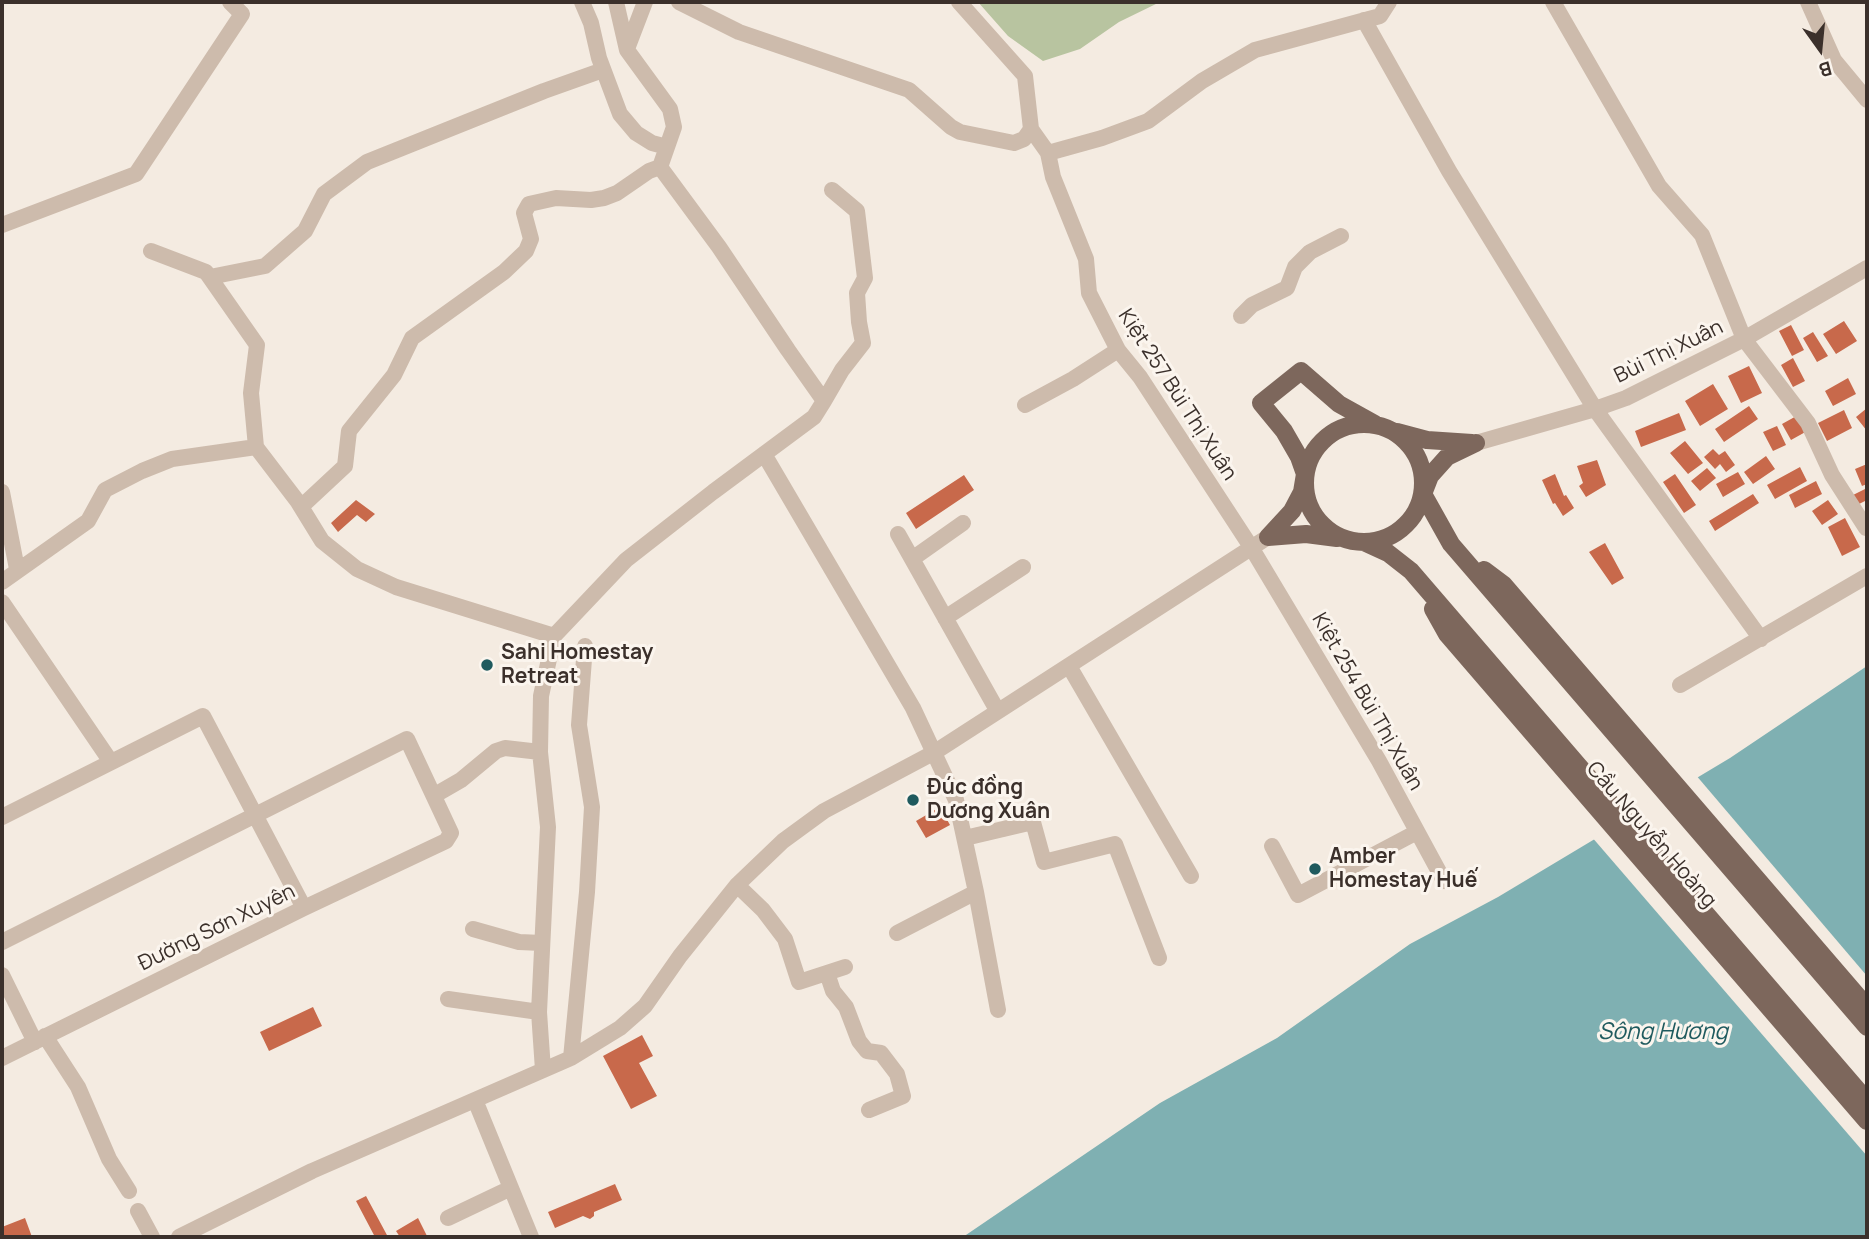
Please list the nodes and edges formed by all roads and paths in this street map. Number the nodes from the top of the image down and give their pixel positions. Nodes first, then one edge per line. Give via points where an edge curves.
1 (230, 2) edge
2 (582, 2) edge
3 (616, 2) edge
4 (645, 2) edge
5 (679, 2) edge
6 (959, 2) edge
7 (1389, 2) edge
8 (1553, 2) edge
9 (1808, 2) edge
10 (1364, 20) junction
11 (627, 50) junction
12 (603, 70) junction
13 (1867, 100) edge
14 (1031, 129) junction
15 (667, 147) junction
16 (1048, 153) junction
17 (660, 167) junction
18 (832, 190) dead end
19 (2, 225) edge
20 (1341, 236) dead end
21 (151, 250) dead end
22 (1867, 268) edge
23 (210, 277) junction
24 (1241, 316) dead end
25 (1744, 339) junction
26 (1118, 350) junction
27 (824, 401) junction
28 (1025, 405) dead end
29 (1595, 410) junction
30 (1375, 424) junction
31 (1392, 431) junction
32 (1476, 443) junction
33 (256, 447) junction
34 (764, 454) junction
35 (1305, 474) junction
36 (2, 492) edge
37 (1423, 494) junction
38 (302, 507) junction
39 (963, 523) dead end
40 (1867, 528) edge
41 (898, 534) dead end
42 (1268, 537) junction
43 (1344, 539) junction
44 (1364, 542) junction
45 (1251, 547) junction
46 (912, 559) junction
47 (1023, 567) dead end
48 (17, 569) junction
49 (1867, 576) edge
50 (2, 582) edge
51 (2, 602) edge
52 (945, 618) junction
53 (554, 636) junction
54 (1761, 639) junction
55 (584, 646) dead end
56 (1069, 666) junction
57 (1680, 684) dead end
58 (1588, 693) junction
59 (997, 710) junction
60 (1537, 729) junction
61 (540, 752) junction
62 (935, 752) junction
63 (111, 762) junction
64 (435, 795) junction
65 (255, 815) junction
66 (2, 817) edge
67 (1417, 832) junction
68 (965, 838) junction
69 (1272, 846) dead end
70 (1191, 876) dead end
71 (1444, 881) dead end
72 (737, 885) junction
73 (976, 892) junction
74 (304, 908) junction
75 (473, 929) dead end
76 (897, 933) dead end
77 (2, 942) edge
78 (542, 943) junction
79 (1159, 958) dead end
80 (845, 967) dead end
81 (827, 973) junction
82 (2, 975) edge
83 (448, 999) dead end
84 (1867, 1007) edge
85 (998, 1010) dead end
86 (539, 1013) junction
87 (1867, 1027) edge
88 (40, 1039) junction
89 (2, 1058) edge
90 (571, 1058) junction
91 (543, 1070) junction
92 (475, 1100) junction
93 (1867, 1101) edge
94 (869, 1110) dead end
95 (1867, 1121) edge
96 (511, 1188) junction
97 (129, 1191) dead end
98 (138, 1211) dead end
99 (448, 1218) dead end
100 (209, 1230) edge
101 (152, 1237) edge
102 (179, 1237) edge
103 (531, 1237) edge

1 - 19 street via 242,14 136,174
2 - 12 street
3 - 11 street
4 - 11 street
5 - 14 street via 739,32 909,90 960,132 1014,143
6 - 14 street, Kiệt 257 Bùi Thị Xuân via 1025,76
7 - 10 street via 1380,16
8 - 25 street via 1660,186 1702,235
9 - 13 street via 1834,60
10 - 16 street via 1255,50 1148,121
10 - 29 street via 1449,171
11 - 15 street via 670,109 674,127
12 - 15 street via 620,114 652,144
12 - 23 street via 367,162 324,194 305,231 265,266
14 - 16 street, Kiệt 257 Bùi Thị Xuân
15 - 17 street
16 - 26 street, Kiệt 257 Bùi Thị Xuân via 1086,259 1089,293
17 - 27 street
17 - 38 street via 604,198 556,198 529,204 524,213 530,246 504,272 412,338 394,375 349,431 345,466
18 - 27 street via 857,211 865,278 857,293 863,343
20 - 24 street via 1310,252 1295,267 1287,288 1252,305
21 - 23 street
22 - 25 street, Bùi Thị Xuân
23 - 33 street via 257,345 250,393
25 - 29 street, Bùi Thị Xuân
25 - 40 street via 1808,423 1832,475
26 - 28 street
26 - 45 street, Kiệt 257 Bùi Thị Xuân
27 - 34 street via 814,417
29 - 32 street, Bùi Thị Xuân
29 - 54 street
30 - 31 main road
30 - 35 main road via 1356,424 1322,441
30 - 35 main road via 1339,404 1301,372 1261,403 1284,431
31 - 32 main road via 1427,440
31 - 37 main road via 1408,442 1418,457
32 - 37 main road via 1447,457 1430,476
33 - 38 street
33 - 48 street via 172,459 130,477 105,490 88,521
34 - 53 street via 626,560
34 - 62 street
35 - 42 main road via 1292,511
35 - 43 main road via 1313,514 1326,529
36 - 48 street
37 - 44 main road via 1416,513 1402,529 1384,539
37 - 58 main road, Cầu Nguyễn Hoàng via 1451,544
38 - 53 street via 322,541 357,569 396,587
39 - 46 street
41 - 46 street
42 - 43 main road via 1306,534
42 - 45 street
43 - 44 main road
44 - 60 main road, Cầu Nguyễn Hoàng via 1411,571
45 - 56 street
45 - 67 street, Kiệt 254 Bùi Thị Xuân
46 - 52 street
47 - 52 street
48 - 50 street
49 - 54 street
51 - 63 street
52 - 59 street
53 - 61 street via 541,696
54 - 57 street
55 - 90 street via 579,725 592,807
56 - 59 street
56 - 70 street
58 - 84 main road, Cầu Nguyễn Hoàng
58 - 87 main road, Cầu Nguyễn Hoàng
59 - 62 street
60 - 93 main road, Cầu Nguyễn Hoàng
60 - 95 main road, Cầu Nguyễn Hoàng
61 - 64 street via 496,751
61 - 78 street via 548,827
62 - 68 street via 957,800
62 - 72 street via 824,811 782,841
63 - 65 street via 202,716
63 - 66 street
64 - 65 street via 407,739
64 - 74 street, Đường Sơn Xuyên via 451,836 446,841
65 - 74 street
65 - 77 street
67 - 69 street via 1298,895
67 - 71 street, Kiệt 254 Bùi Thị Xuân
68 - 73 street
68 - 79 street via 1032,822 1044,862 1115,844
72 - 81 street via 785,939 799,982
72 - 90 street via 645,1006 620,1028
73 - 76 street
73 - 85 street
74 - 88 street, Đường Sơn Xuyên
75 - 78 street via 519,942
78 - 86 street
80 - 81 street
81 - 94 street via 859,1041 867,1051 881,1053 897,1074 903,1096
82 - 88 street
83 - 86 street
86 - 91 street
88 - 89 street, Đường Sơn Xuyên
88 - 97 street via 78,1087 109,1159
90 - 91 street
91 - 92 street
92 - 96 street
92 - 100 street via 312,1171
96 - 99 street
96 - 103 street
98 - 101 street
100 - 102 street

